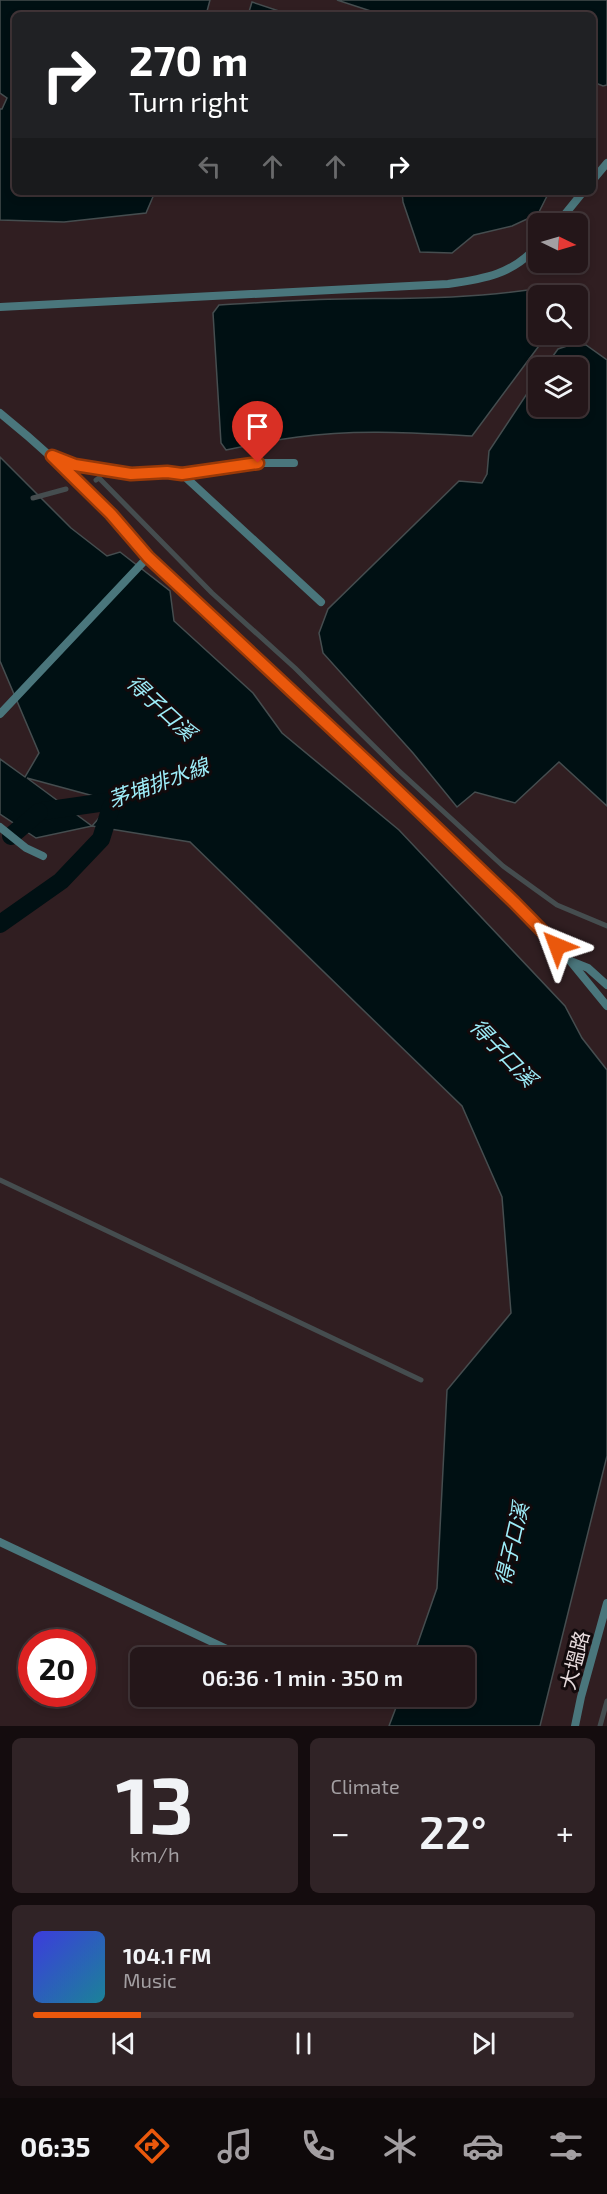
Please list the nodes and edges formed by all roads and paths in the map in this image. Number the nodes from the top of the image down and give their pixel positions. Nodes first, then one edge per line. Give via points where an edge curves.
1 (607, 163) edge
2 (596, 176) edge
3 (581, 195) edge
4 (566, 213) edge
5 (528, 258) edge
6 (0, 307) edge
7 (0, 413) edge
8 (52, 456) junction
9 (294, 463) dead end
10 (182, 474) junction
11 (148, 557) junction
12 (321, 602) dead end
13 (0, 714) edge
14 (0, 827) edge
15 (43, 856) dead end
16 (572, 962) junction
17 (607, 985) edge
18 (607, 1006) edge
19 (0, 1542) edge
20 (607, 1603) edge
21 (223, 1647) edge
22 (575, 1726) edge

1 - 2 lane
3 - 4 lane
5 - 6 lane via 507,271 483,279 448,284
7 - 8 lane
8 - 10 lane via 75,465 131,474
8 - 11 lane
9 - 10 lane via 258,463
10 - 12 lane
11 - 13 lane
11 - 16 lane via 490,878
14 - 15 lane
16 - 17 lane via 588,968
16 - 18 lane
19 - 21 lane
20 - 22 lane, 大塭路

